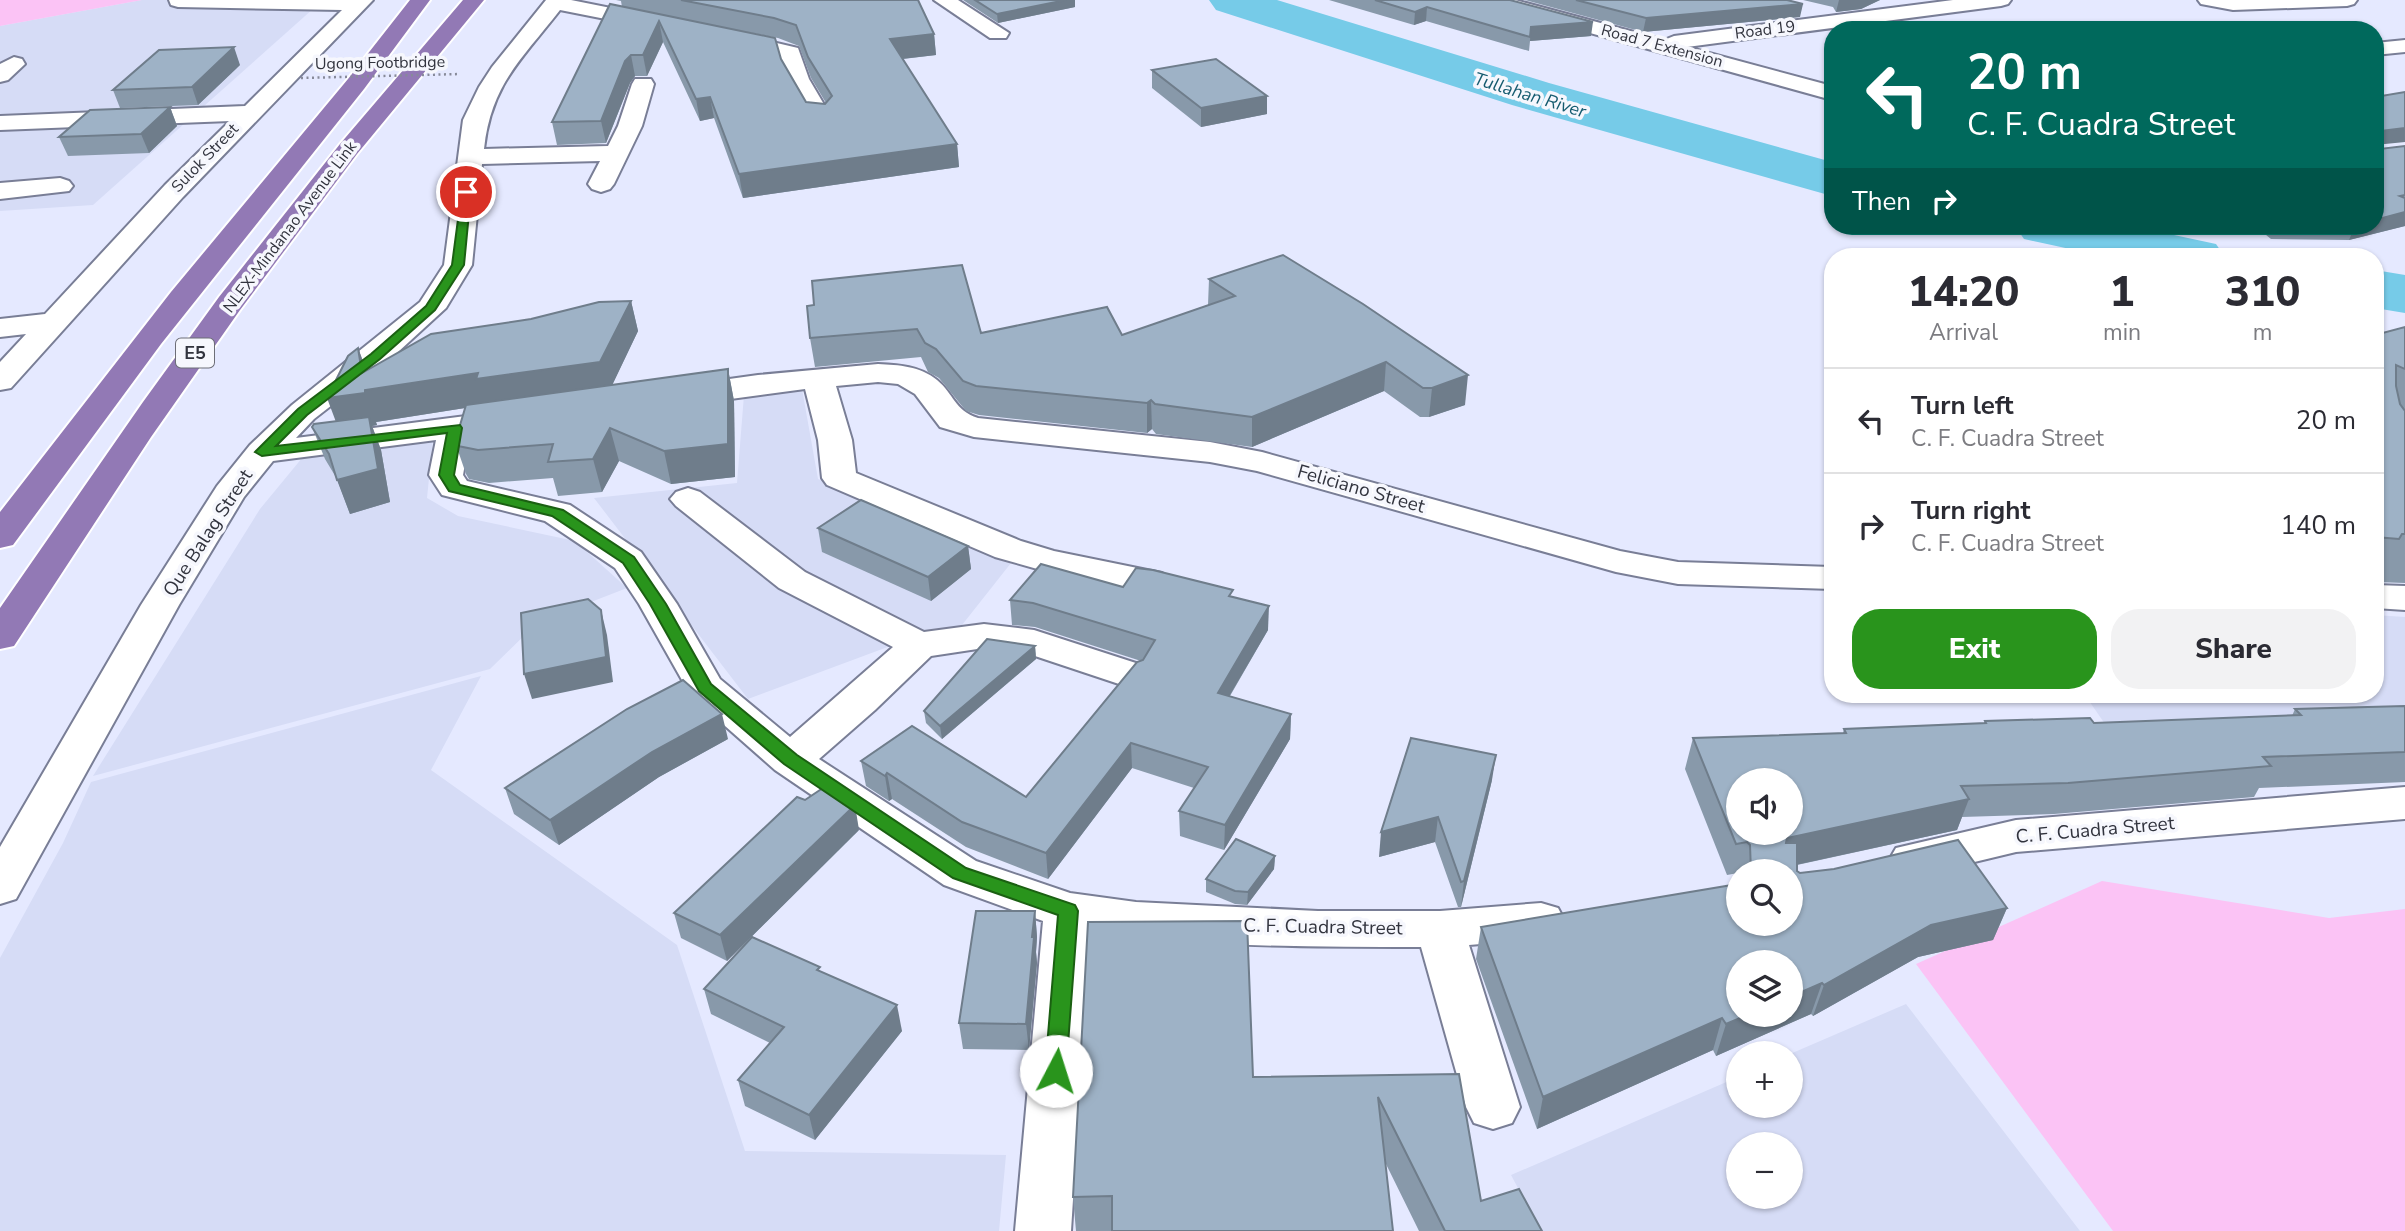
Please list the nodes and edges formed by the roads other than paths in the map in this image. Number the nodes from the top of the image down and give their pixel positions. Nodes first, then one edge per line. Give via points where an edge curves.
1 (420, 0) edge
2 (431, 0) edge
3 (474, 0) edge
4 (944, 0) edge
5 (1492, 0) edge
6 (2001, 0) edge
7 (2345, 0) edge
8 (178, 1) edge
9 (205, 1) edge
10 (556, 1) edge
11 (361, 2) edge
12 (2216, 2) edge
13 (1793, 6) edge
14 (1847, 19) junction
15 (1832, 21) edge
16 (1824, 22) edge
17 (673, 26) edge
18 (699, 32) edge
19 (998, 33) dead end
20 (393, 39) junction
21 (1654, 44) junction
22 (2405, 46) edge
23 (2384, 48) edge
24 (643, 83) edge
25 (1824, 91) edge
26 (249, 113) junction
27 (820, 118) edge
28 (5, 127) edge
29 (616, 153) junction
30 (471, 157) junction
31 (601, 184) dead end
32 (60, 186) dead end
33 (0, 191) edge
34 (52, 322) junction
35 (0, 328) edge
36 (818, 379) junction
37 (0, 381) edge
38 (648, 400) edge
39 (538, 416) edge
40 (455, 428) junction
41 (262, 452) junction
42 (688, 499) dead end
43 (0, 537) edge
44 (1824, 578) edge
45 (1149, 581) edge
46 (2384, 597) edge
47 (2405, 598) edge
48 (0, 637) edge
49 (919, 645) junction
50 (1128, 674) edge
51 (790, 760) junction
52 (2405, 803) edge
53 (1874, 869) edge
54 (0, 887) edge
55 (1068, 911) junction
56 (1580, 915) edge
57 (1440, 929) junction
58 (1493, 1107) dead end
59 (1043, 1231) edge

1 - 20 highway, NLEX-Mindanao Avenue Link / E5
2 - 20 highway, NLEX-Mindanao Avenue Link / E5
3 - 48 highway, NLEX-Mindanao Avenue Link / E5 via 404,80 155,407
4 - 19 street
5 - 21 street, Road 7 Extension
6 - 14 street, Road 19
7 - 12 street
8 - 9 street
9 - 11 street
10 - 17 street
10 - 30 street, Que Balag Street via 485,92 475,120
11 - 26 street, Sulok Street
13 - 14 street
14 - 15 street, Road 19
16 - 21 street, Road 19
18 - 27 street via 790,54
20 - 43 highway, NLEX-Mindanao Avenue Link / E5 via 234,232
21 - 25 street, Road 7 Extension
22 - 23 street
24 - 29 street
26 - 28 street
26 - 34 street, Sulok Street
29 - 30 street
29 - 31 street
30 - 41 street, Que Balag Street via 458,265 431,308 303,412
32 - 33 street
34 - 35 street
34 - 37 street
36 - 38 street
36 - 44 street, Feliciano Street via 905,375 926,387 952,420 974,426 1262,462 1616,561 1678,573
36 - 45 street via 835,440 839,478 1008,549
39 - 40 street
40 - 41 street
40 - 51 street, C. F. Cuadra Street via 446,475 454,488 557,513 628,560 705,687
41 - 54 street, Que Balag Street via 229,493 160,605
42 - 49 street via 792,579
46 - 47 street
49 - 50 street via 984,636 1034,642
49 - 51 street
51 - 55 street, C. F. Cuadra Street via 960,873
52 - 53 street, C. F. Cuadra Street via 2016,835
55 - 57 street, C. F. Cuadra Street via 1318,929
55 - 59 street
56 - 57 street, C. F. Cuadra Street
57 - 58 street

